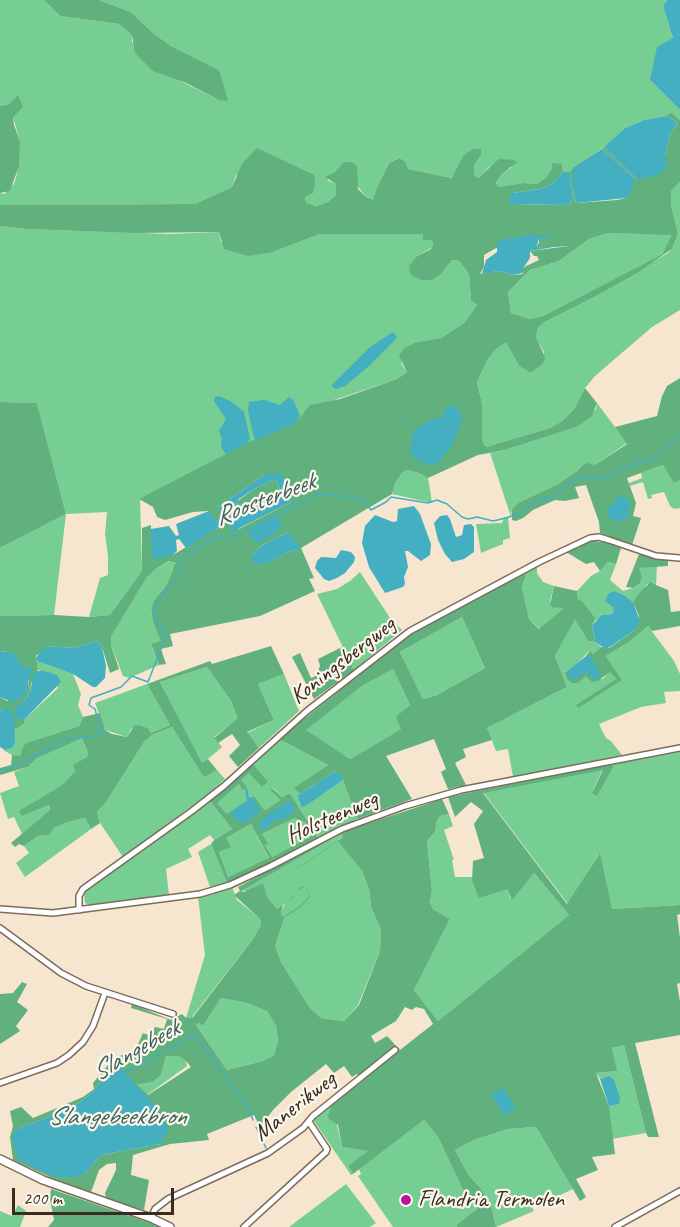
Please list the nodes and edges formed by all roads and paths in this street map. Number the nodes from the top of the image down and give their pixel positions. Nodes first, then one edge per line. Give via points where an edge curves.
1 (680, 558) edge
2 (680, 748) edge
3 (0, 909) edge
4 (79, 910) junction
5 (0, 928) edge
6 (105, 993) junction
7 (174, 1014) dead end
8 (395, 1050) dead end
9 (0, 1083) edge
10 (309, 1122) junction
11 (0, 1159) edge
12 (680, 1191) edge
13 (151, 1218) junction
14 (170, 1227) edge
15 (244, 1227) edge
16 (615, 1227) edge

1 - 4 street, Koningsbergweg via 656,556 599,537 590,538 410,632 307,711 200,805 83,889
2 - 4 street, Holsteenweg via 461,790 342,829 230,885 200,894
3 - 4 street, Holsteenweg
5 - 6 street via 61,973
6 - 7 street
6 - 9 street via 93,1026 69,1055
8 - 10 street, Manerikweg
10 - 13 street, Manerikweg via 261,1156 168,1199
10 - 15 street via 326,1152
11 - 13 street via 43,1180
12 - 16 street
13 - 14 street

